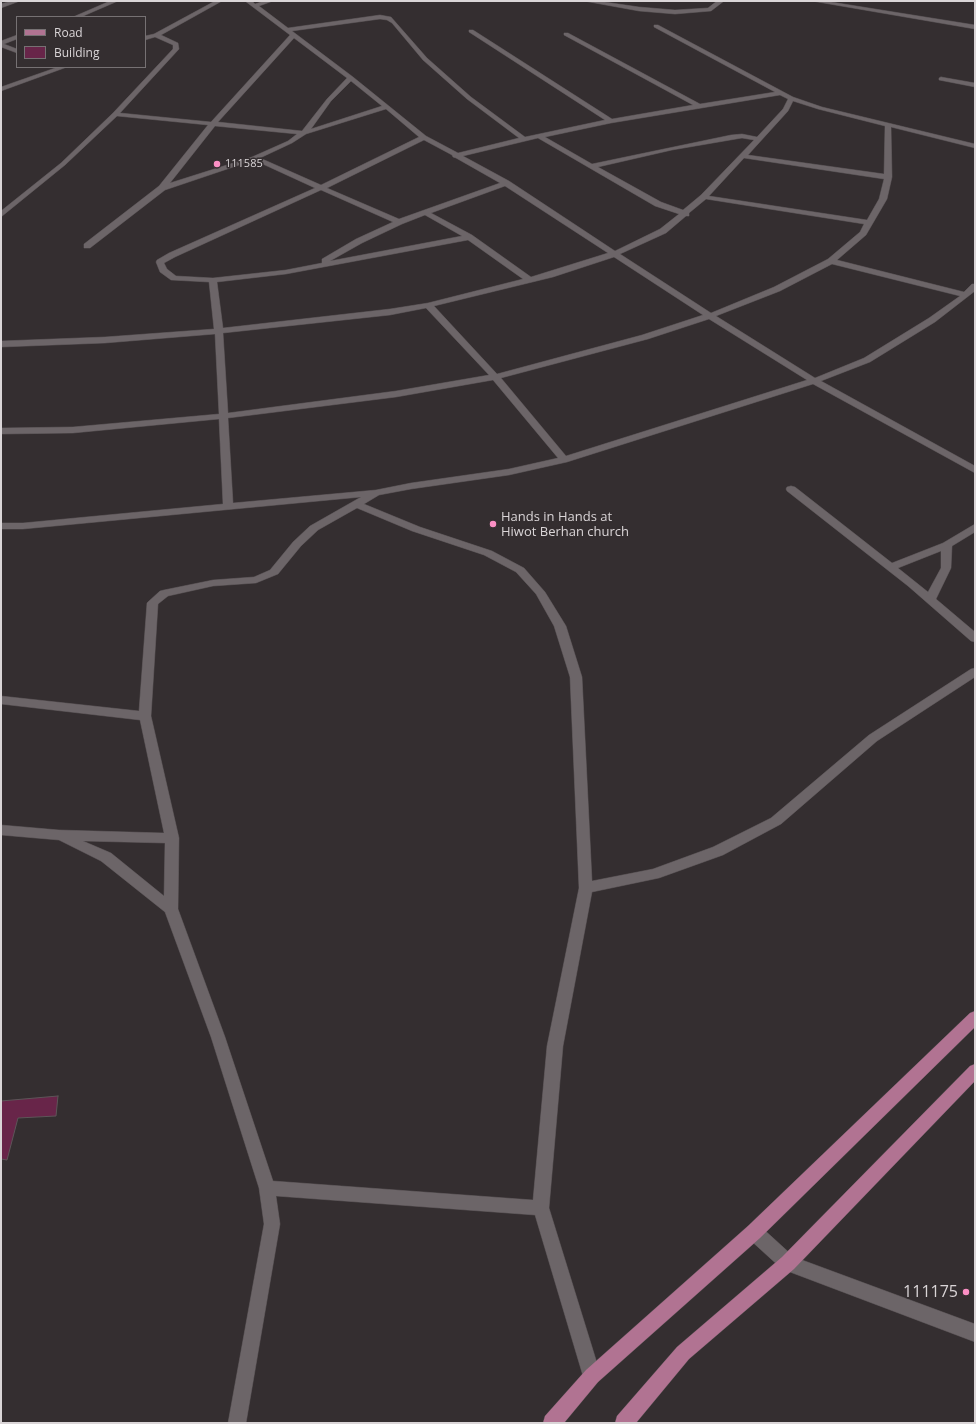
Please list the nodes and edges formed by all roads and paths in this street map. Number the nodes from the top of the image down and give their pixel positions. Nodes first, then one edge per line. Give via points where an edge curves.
1 (17, 1) edge
2 (115, 1) edge
3 (219, 1) edge
4 (270, 1) edge
5 (587, 1) edge
6 (721, 1) edge
7 (815, 1) edge
8 (857, 1) edge
9 (251, 3) edge
10 (1, 6) edge
11 (853, 7) junction
12 (78, 16) edge
13 (656, 26) dead end
14 (975, 27) edge
15 (286, 30) junction
16 (470, 31) dead end
17 (566, 34) dead end
18 (156, 35) junction
19 (293, 36) junction
20 (16, 37) edge
21 (146, 38) edge
22 (1, 44) edge
23 (16, 50) edge
24 (61, 68) edge
25 (351, 78) junction
26 (941, 79) dead end
27 (975, 85) edge
28 (1, 89) edge
29 (779, 93) junction
30 (791, 98) junction
31 (699, 106) junction
32 (387, 107) junction
33 (820, 108) junction
34 (793, 110) junction
35 (115, 114) junction
36 (611, 121) junction
37 (213, 124) junction
38 (888, 126) junction
39 (304, 133) junction
40 (539, 136) junction
41 (424, 137) junction
42 (524, 139) junction
43 (759, 139) junction
44 (975, 146) edge
45 (455, 156) junction
46 (743, 156) junction
47 (254, 158) junction
48 (591, 166) junction
49 (888, 178) junction
50 (506, 183) junction
51 (323, 187) junction
52 (162, 188) junction
53 (704, 197) junction
54 (426, 213) junction
55 (686, 214) junction
56 (1, 215) edge
57 (398, 222) junction
58 (870, 224) junction
59 (469, 237) junction
60 (87, 246) dead end
61 (614, 254) junction
62 (831, 260) junction
63 (318, 265) junction
64 (213, 280) junction
65 (530, 280) junction
66 (975, 286) edge
67 (966, 295) junction
68 (428, 305) junction
69 (710, 316) junction
70 (219, 331) junction
71 (1, 344) edge
72 (495, 377) junction
73 (814, 381) junction
74 (224, 416) junction
75 (1, 431) edge
76 (564, 460) junction
77 (975, 469) edge
78 (791, 489) dead end
79 (376, 493) junction
80 (356, 504) junction
81 (228, 507) junction
82 (1, 526) edge
83 (975, 528) edge
84 (947, 545) junction
85 (890, 567) junction
86 (930, 600) junction
87 (975, 638) edge
88 (975, 672) edge
89 (1, 700) edge
90 (145, 716) junction
91 (1, 830) edge
92 (59, 835) junction
93 (172, 838) junction
94 (586, 888) junction
95 (171, 909) junction
96 (975, 1017) edge
97 (975, 1071) edge
98 (267, 1188) junction
99 (541, 1208) junction
100 (754, 1232) junction
101 (788, 1263) junction
102 (975, 1333) edge
103 (592, 1376) junction
104 (237, 1423) edge
105 (552, 1423) edge
106 (624, 1423) edge

1 - 10 street
2 - 12 street
3 - 18 street
4 - 9 street
5 - 6 street via 675,12 708,10
7 - 11 street
8 - 11 street
9 - 15 street
11 - 14 street
13 - 29 street
15 - 19 street
15 - 42 street via 380,17 389,18 425,59 469,98
16 - 36 street
17 - 31 street
18 - 21 street
18 - 35 street via 176,44 176,49
19 - 25 street
19 - 37 street
20 - 22 street
22 - 23 street
24 - 28 street
25 - 32 street
25 - 39 street via 328,100
26 - 27 street
29 - 30 street
29 - 31 street
30 - 33 street
30 - 34 street
31 - 36 street
32 - 39 street
32 - 41 street
33 - 34 street
33 - 38 street
34 - 43 street
35 - 37 street
35 - 56 street via 63,164
36 - 40 street
37 - 39 street
37 - 52 street
38 - 44 street
38 - 49 street
39 - 47 street
40 - 42 street
40 - 48 street
41 - 45 street
41 - 51 street
42 - 45 street
43 - 46 street
43 - 48 street via 731,137
45 - 50 street
46 - 49 street
46 - 53 street
47 - 51 street
47 - 52 street
48 - 55 street via 658,204
49 - 58 street via 883,200
50 - 54 street
50 - 61 street
51 - 57 street
51 - 64 street via 160,262 163,270 174,278
52 - 60 street
53 - 55 street
53 - 58 street
54 - 57 street
54 - 59 street
55 - 61 street via 663,231
57 - 63 street via 360,240
58 - 62 street via 864,233
59 - 63 street
59 - 65 street
61 - 65 street
61 - 69 street
62 - 67 street
62 - 69 street via 777,289
63 - 64 street via 286,272
64 - 70 street
65 - 68 street
66 - 67 street
67 - 73 street via 932,320 867,360
68 - 70 street via 390,312
68 - 72 street
69 - 72 street via 645,337
69 - 73 street
70 - 71 street via 104,340
70 - 74 street
72 - 74 street via 396,394
72 - 76 street
73 - 76 street
73 - 77 street
74 - 75 street via 73,430
74 - 81 street
76 - 79 street via 510,472
78 - 85 street
79 - 80 street
79 - 81 street
80 - 90 street via 314,528 274,572 256,580 213,583 164,593 152,603
80 - 94 street via 416,529 488,553 520,570 540,592 560,626 576,677
81 - 82 street
83 - 84 street
84 - 85 street
84 - 86 street via 946,568
85 - 86 street
86 - 87 street
88 - 94 street via 873,738 776,820 718,851 654,874
89 - 90 street
90 - 93 street
91 - 92 street
92 - 93 street
92 - 95 street via 106,857
93 - 95 street
94 - 99 street via 555,1046
95 - 98 street via 218,1037
96 - 100 main road
97 - 101 main road
98 - 99 street
98 - 104 street via 272,1224
99 - 103 street
100 - 101 street
100 - 103 main road
101 - 102 street
101 - 106 main road via 683,1353
103 - 105 main road

